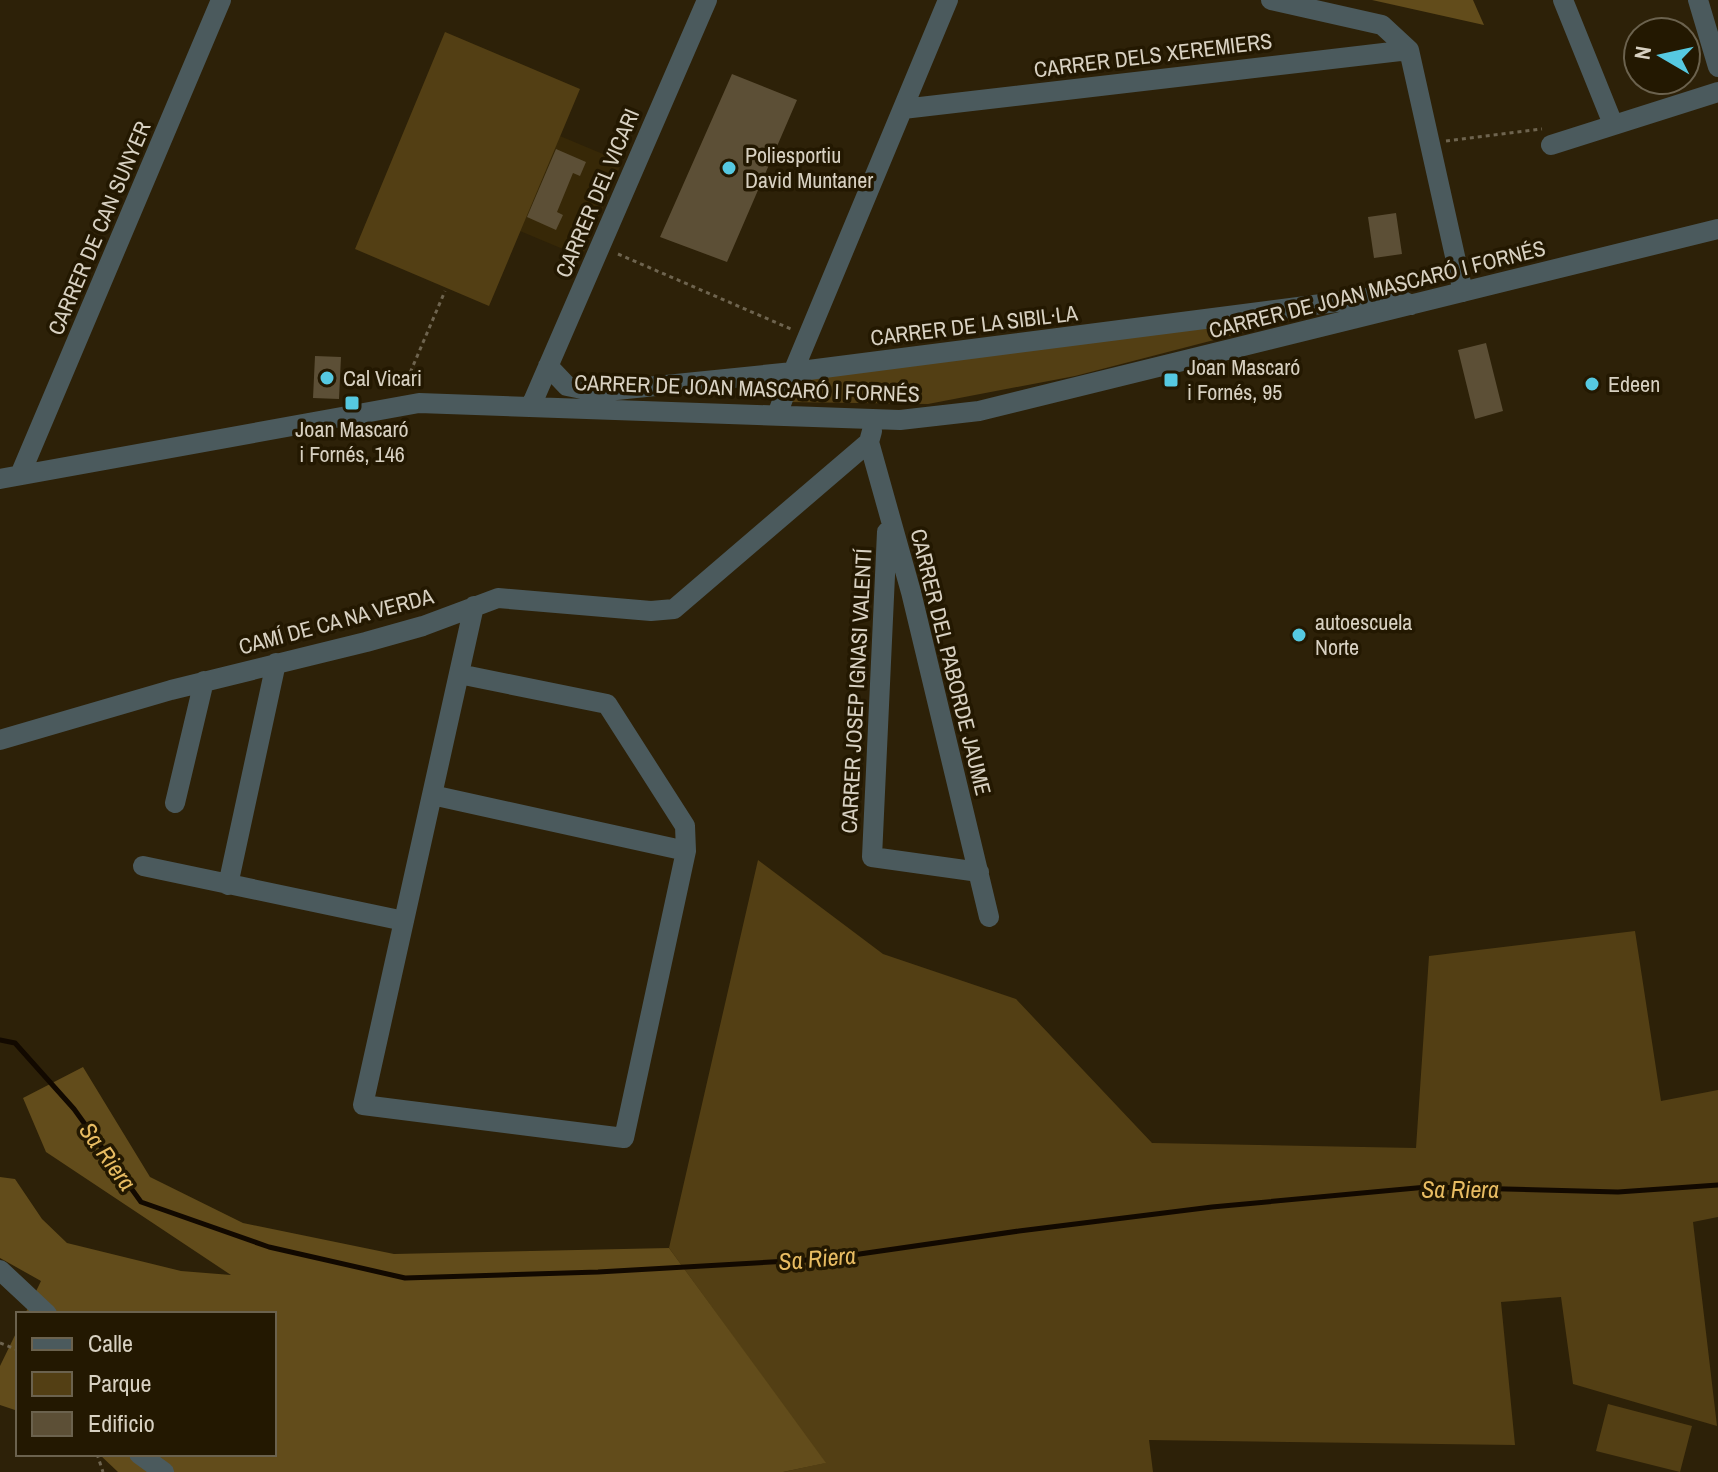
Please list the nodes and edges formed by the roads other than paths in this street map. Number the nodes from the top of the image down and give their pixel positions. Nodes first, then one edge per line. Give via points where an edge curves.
1 (221, 0) edge
2 (707, 0) edge
3 (948, 0) edge
4 (1271, 0) edge
5 (1563, 0) edge
6 (1698, 0) edge
7 (1409, 50) junction
8 (1718, 67) edge
9 (1718, 92) edge
10 (903, 109) junction
11 (1613, 124) junction
12 (1551, 145) road end
13 (1718, 229) edge
14 (1463, 292) junction
15 (1411, 305) junction
16 (548, 366) junction
17 (793, 372) junction
18 (531, 406) junction
19 (777, 415) junction
20 (874, 419) junction
21 (869, 442) junction
22 (10, 477) edge
23 (888, 516) junction
24 (474, 606) junction
25 (276, 663) junction
26 (459, 674) junction
27 (204, 681) junction
28 (0, 740) edge
29 (432, 795) junction
30 (175, 803) dead end
31 (686, 851) junction
32 (143, 866) dead end
33 (979, 872) junction
34 (228, 885) junction
35 (989, 917) dead end
36 (404, 921) junction
37 (0, 1270) edge
38 (45, 1312) edge
39 (142, 1456) edge
40 (164, 1472) edge

1 - 22 street, CARRER DE CAN SUNYER
2 - 16 street, CARRER DEL VICARI
3 - 10 street
4 - 7 street via 1382,25
5 - 11 street
6 - 8 street
7 - 10 street, CARRER DELS XEREMIERS
7 - 14 street
9 - 11 street
10 - 17 street
11 - 12 street
13 - 14 street, CARRER DE JOAN MASCARÓ I FORNÉS
14 - 15 street, CARRER DE JOAN MASCARÓ I FORNÉS
15 - 17 street, CARRER DE LA SIBIL·LA via 1391,295
15 - 20 street, CARRER DE JOAN MASCARÓ I FORNÉS via 979,411
16 - 17 street, CARRER DE LA SIBIL·LA via 567,386 597,392
16 - 18 street, CARRER DEL VICARI
17 - 19 street
18 - 19 street, CARRER DE JOAN MASCARÓ I FORNÉS
18 - 22 street, CARRER DE JOAN MASCARÓ I FORNÉS via 419,403
19 - 20 street, CARRER DE JOAN MASCARÓ I FORNÉS
20 - 21 street, CARRER DEL PABORDE JAUME
21 - 23 street, CARRER DEL PABORDE JAUME
21 - 24 street, CAMÍ DE CA NA VERDA via 674,609 498,598
23 - 33 street, CARRER DEL PABORDE JAUME
23 - 33 street, CARRER JOSEP IGNASI VALENTÍ via 872,857
24 - 25 street, CAMÍ DE CA NA VERDA via 423,626
24 - 26 street
25 - 27 street, CAMÍ DE CA NA VERDA
25 - 34 street
26 - 29 street
26 - 31 street via 607,704 685,826
27 - 28 street, CAMÍ DE CA NA VERDA
27 - 30 street
29 - 31 street
29 - 36 street
31 - 36 street via 624,1138 363,1105
32 - 34 street
33 - 35 street, CARRER DEL PABORDE JAUME
34 - 36 street
37 - 38 street
39 - 40 street

